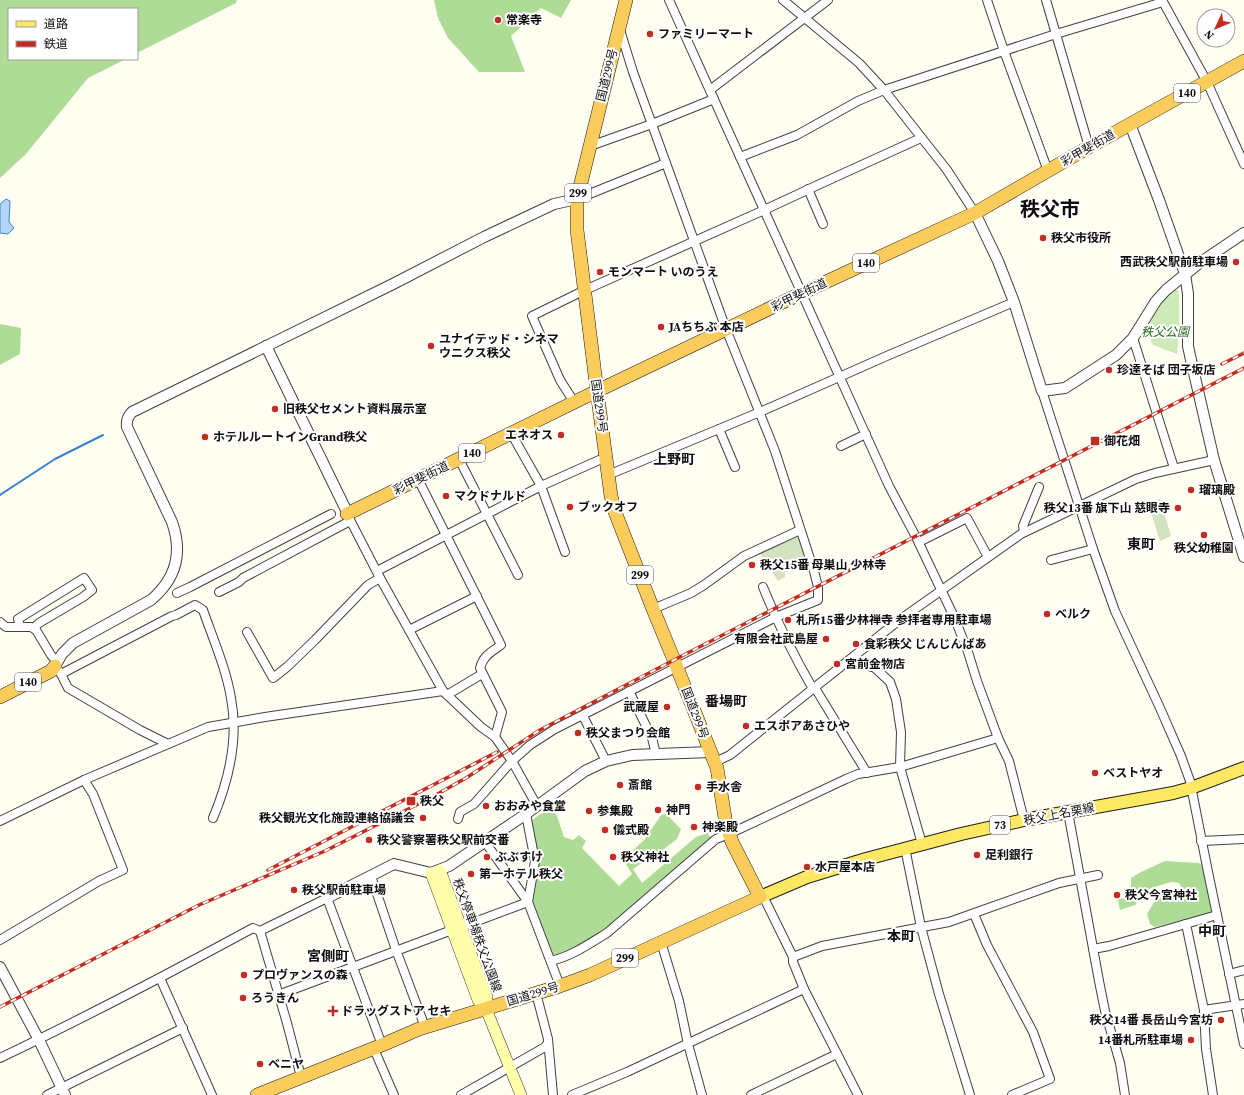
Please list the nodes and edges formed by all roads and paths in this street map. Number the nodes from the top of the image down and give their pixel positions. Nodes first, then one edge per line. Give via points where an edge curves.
1 (626, 0) edge
2 (669, 0) edge
3 (783, 0) edge
4 (828, 0) edge
5 (987, 0) edge
6 (1046, 0) edge
7 (1162, 1) edge
8 (804, 18) junction
9 (619, 28) junction
10 (1056, 34) junction
11 (1004, 51) junction
12 (1244, 61) edge
13 (1207, 82) junction
14 (710, 90) junction
15 (884, 90) junction
16 (714, 99) junction
17 (652, 124) junction
18 (1130, 124) junction
19 (922, 138) junction
20 (590, 146) junction
21 (1089, 146) junction
22 (740, 157) junction
23 (666, 163) junction
24 (1244, 164) edge
25 (1048, 171) junction
26 (808, 189) junction
27 (577, 199) junction
28 (764, 210) junction
29 (975, 213) junction
30 (823, 224) dead end
31 (1244, 233) edge
32 (694, 241) junction
33 (1185, 274) junction
34 (585, 290) junction
35 (802, 293) junction
36 (1014, 302) junction
37 (726, 329) junction
38 (1133, 338) junction
39 (266, 346) junction
40 (840, 376) junction
41 (1042, 390) junction
42 (596, 391) junction
43 (574, 402) junction
44 (760, 412) junction
45 (719, 429) junction
46 (511, 433) junction
47 (866, 434) junction
48 (841, 446) dead end
49 (606, 457) junction
50 (459, 459) junction
51 (1214, 460) junction
52 (735, 467) dead end
53 (1174, 468) junction
54 (608, 475) junction
55 (418, 479) junction
56 (541, 486) junction
57 (1039, 487) dead end
58 (1079, 507) junction
59 (331, 514) dead end
60 (487, 515) junction
61 (349, 516) junction
62 (800, 530) junction
63 (1024, 532) junction
64 (446, 535) junction
65 (919, 542) junction
66 (1093, 549) junction
67 (565, 552) dead end
68 (988, 557) junction
69 (1244, 557) edge
70 (1051, 560) dead end
71 (379, 575) junction
72 (518, 575) dead end
73 (763, 587) dead end
74 (942, 590) junction
75 (219, 592) dead end
76 (177, 593) dead end
77 (477, 596) junction
78 (653, 609) junction
79 (776, 617) junction
80 (0, 622) edge
81 (20, 626) junction
82 (34, 628) junction
83 (409, 630) junction
84 (247, 632) dead end
85 (854, 656) junction
86 (677, 666) junction
87 (58, 667) junction
88 (482, 674) junction
89 (814, 688) junction
90 (629, 691) junction
91 (445, 693) junction
92 (0, 697) edge
93 (583, 716) junction
94 (234, 723) junction
95 (495, 737) junction
96 (998, 738) junction
97 (168, 744) junction
98 (656, 754) junction
99 (713, 757) junction
100 (512, 761) junction
101 (606, 761) junction
102 (900, 767) junction
103 (1244, 768) edge
104 (867, 773) junction
105 (84, 780) junction
106 (1192, 788) junction
107 (537, 806) junction
108 (1068, 812) junction
109 (526, 814) junction
110 (213, 818) dead end
111 (458, 819) dead end
112 (1024, 820) junction
113 (0, 821) edge
114 (729, 834) junction
115 (1244, 839) edge
116 (1201, 841) junction
117 (485, 842) junction
118 (922, 844) junction
119 (905, 848) junction
120 (435, 872) junction
121 (1098, 875) dead end
122 (371, 876) junction
123 (1079, 878) junction
124 (762, 896) junction
125 (326, 898) junction
126 (528, 902) junction
127 (974, 914) junction
128 (1217, 915) junction
129 (1186, 924) junction
130 (921, 927) junction
131 (456, 929) junction
132 (260, 931) junction
133 (0, 940) edge
134 (661, 942) junction
135 (1093, 949) junction
136 (396, 950) junction
137 (793, 957) junction
138 (551, 962) junction
139 (0, 967) edge
140 (353, 967) junction
141 (1244, 970) edge
142 (1229, 974) junction
143 (160, 978) junction
144 (560, 986) junction
145 (804, 989) junction
146 (536, 994) junction
147 (278, 995) junction
148 (1240, 1004) edge
149 (486, 1009) junction
150 (1204, 1010) junction
151 (425, 1027) junction
152 (183, 1028) junction
153 (39, 1040) junction
154 (548, 1043) junction
155 (688, 1044) junction
156 (1244, 1044) edge
157 (378, 1047) junction
158 (837, 1054) junction
159 (0, 1058) edge
160 (510, 1066) junction
161 (301, 1077) junction
162 (63, 1091) edge
163 (47, 1095) edge
164 (212, 1095) edge
165 (257, 1095) edge
166 (394, 1095) edge
167 (462, 1095) edge
168 (521, 1095) edge
169 (553, 1095) edge
170 (572, 1095) edge
171 (702, 1095) edge
172 (751, 1095) edge
173 (858, 1095) edge
174 (970, 1095) edge
175 (1012, 1095) edge
176 (1125, 1095) edge
177 (1213, 1095) edge

1 - 9 highway, 国道299号 / 299
2 - 14 street
3 - 8 street
4 - 8 street
5 - 11 street
6 - 10 street
7 - 10 street
7 - 13 street
8 - 14 street
8 - 15 street via 859,63
9 - 17 street
9 - 20 highway, 国道299号 / 299
10 - 11 street
10 - 21 street
11 - 15 street
11 - 25 street
12 - 13 highway, 彩甲斐街道 / 140
13 - 18 highway, 彩甲斐街道 / 140
13 - 24 street
14 - 16 street
15 - 19 street
15 - 22 street via 858,101 797,136
16 - 17 street
16 - 22 street
17 - 20 street
17 - 23 street
18 - 21 highway, 彩甲斐街道 / 140
18 - 33 street
19 - 26 street
19 - 29 street
20 - 27 highway, 国道299号 / 299
21 - 25 highway, 彩甲斐街道 / 140
22 - 28 street
23 - 27 street
23 - 32 street
25 - 29 highway, 彩甲斐街道 / 140
26 - 28 street
26 - 30 street
27 - 34 highway, 国道299号 / 299
27 - 39 street via 540,210
28 - 32 street
28 - 35 street
29 - 35 highway, 彩甲斐街道 / 140
29 - 36 street
31 - 33 street
32 - 34 street
32 - 37 street
33 - 38 street via 1161,295
33 - 51 street via 1188,294 1188,346
34 - 42 highway, 国道299号 / 299
34 - 43 street via 532,316 560,380
35 - 37 highway, 彩甲斐街道 / 140
35 - 40 street
36 - 40 street
36 - 41 street
37 - 42 highway, 彩甲斐街道 / 140
37 - 44 street
38 - 41 street via 1116,355 1065,388
38 - 53 street
39 - 61 street
39 - 87 street via 129,415 127,427 176,532 175,566 160,593 73,643 62,654
40 - 44 street
40 - 47 street
41 - 58 street
42 - 43 highway, 彩甲斐街道 / 140
42 - 49 highway, 国道299号 / 299
43 - 46 highway, 彩甲斐街道 / 140
44 - 45 street
44 - 62 street
45 - 52 street
45 - 54 street
46 - 50 highway, 彩甲斐街道 / 140
46 - 56 street
47 - 48 street
47 - 65 street via 889,486
49 - 54 highway, 国道299号 / 299
49 - 56 street
50 - 55 highway, 彩甲斐街道 / 140
50 - 60 street
51 - 53 street
51 - 69 street
53 - 58 street via 1136,479
54 - 78 highway, 国道299号 / 299 via 615,512
55 - 61 highway, 彩甲斐街道 / 140
55 - 64 street
56 - 60 street
56 - 67 street
57 - 63 street via 1023,526
58 - 63 street
58 - 66 street
59 - 76 street
60 - 64 street
60 - 72 street
61 - 71 street
61 - 75 street
62 - 78 street via 744,556 691,593
62 - 79 street via 814,571 818,600
63 - 68 street
64 - 71 street
64 - 77 street
65 - 68 street via 966,518
65 - 74 street
66 - 70 street
66 - 106 street via 1114,611 1174,739
68 - 74 street
71 - 83 street
71 - 84 street via 315,640 273,678
73 - 79 street
74 - 85 street
74 - 96 street via 968,652
77 - 83 street
77 - 88 street via 501,645 486,655 481,662
78 - 86 highway, 国道299号 / 299
79 - 86 street
79 - 89 street
80 - 81 street via 6,627
81 - 82 street
81 - 82 street via 18,619 84,578 92,590
82 - 87 street
83 - 91 street
85 - 89 street
85 - 102 street via 860,663 875,668 890,682 896,699 901,732
86 - 90 street
86 - 99 highway, 国道299号 / 299
87 - 92 highway, 140
87 - 94 street via 195,605 203,610 226,674 232,698
87 - 97 street via 68,688
88 - 91 street
88 - 95 street via 502,712
89 - 99 street via 730,754
89 - 104 street
90 - 93 street
90 - 98 street via 652,738
91 - 94 street
91 - 95 street
93 - 100 street via 555,729 530,745
93 - 101 street
94 - 97 street via 208,727
94 - 110 street via 234,742 225,786
95 - 100 street
96 - 102 street
96 - 112 street via 1009,761
97 - 105 street
98 - 99 street
98 - 101 street via 632,755
99 - 114 highway, 国道299号 / 299
100 - 107 street
100 - 111 street via 474,804 460,812
101 - 107 street via 585,771
102 - 104 street
102 - 118 street
103 - 106 main road, 秩父上名栗線 / 73
104 - 114 street via 846,779
105 - 113 street
105 - 133 street via 93,794 123,870 99,881
106 - 108 main road, 秩父上名栗線 / 73
106 - 116 street
107 - 109 street
108 - 112 main road, 秩父上名栗線 / 73
108 - 123 street
109 - 117 street
109 - 126 street via 535,861
112 - 118 main road, 秩父上名栗線 / 73
114 - 124 highway, 国道299号 / 299 via 735,850
114 - 138 street via 711,843 607,933 564,958
115 - 116 street
116 - 128 street
117 - 120 street via 449,866
117 - 126 street
118 - 119 main road, 秩父上名栗線 / 73
119 - 124 main road, 秩父上名栗線 / 73 via 807,877
119 - 130 street
120 - 122 street via 394,864
120 - 131 main road, 秩父停車場秩父公園線
121 - 123 street
122 - 125 street
122 - 136 street
123 - 127 street
123 - 135 street
124 - 134 highway, 国道299号 / 299
124 - 137 street
125 - 132 street
125 - 140 street
126 - 131 street
126 - 138 street
127 - 130 street
127 - 175 street via 987,945 1033,1032 1050,1079
128 - 129 street
128 - 142 street
129 - 135 street
129 - 150 street
130 - 137 street via 822,946
130 - 174 street
131 - 136 street
131 - 149 main road, 秩父停車場秩父公園線 via 478,1000
132 - 143 street via 253,928
132 - 147 street
134 - 144 highway, 国道299号 / 299
134 - 155 street via 679,1001
135 - 176 street via 1105,1010 1120,1062
136 - 140 street
136 - 151 street
137 - 145 street
138 - 144 street
139 - 153 street
140 - 147 street
140 - 157 street
141 - 142 street
142 - 148 street
143 - 152 street
143 - 153 street
144 - 146 highway, 国道299号 / 299
145 - 155 street
145 - 158 street
146 - 149 highway, 国道299号 / 299
146 - 154 street
147 - 161 street
148 - 150 street
148 - 156 street
149 - 151 highway, 国道299号 / 299
149 - 160 main road, 秩父停車場秩父公園線
150 - 177 street via 1206,1049
151 - 157 highway, 国道299号 / 299
152 - 162 street
152 - 164 street
153 - 159 street
153 - 162 street
154 - 160 street
154 - 169 street
155 - 170 street
155 - 171 street
157 - 161 highway, 国道299号 / 299
157 - 166 street
158 - 172 street
158 - 173 street
160 - 167 street
160 - 168 main road, 秩父停車場秩父公園線
161 - 165 highway, 国道299号 / 299
162 - 163 street

